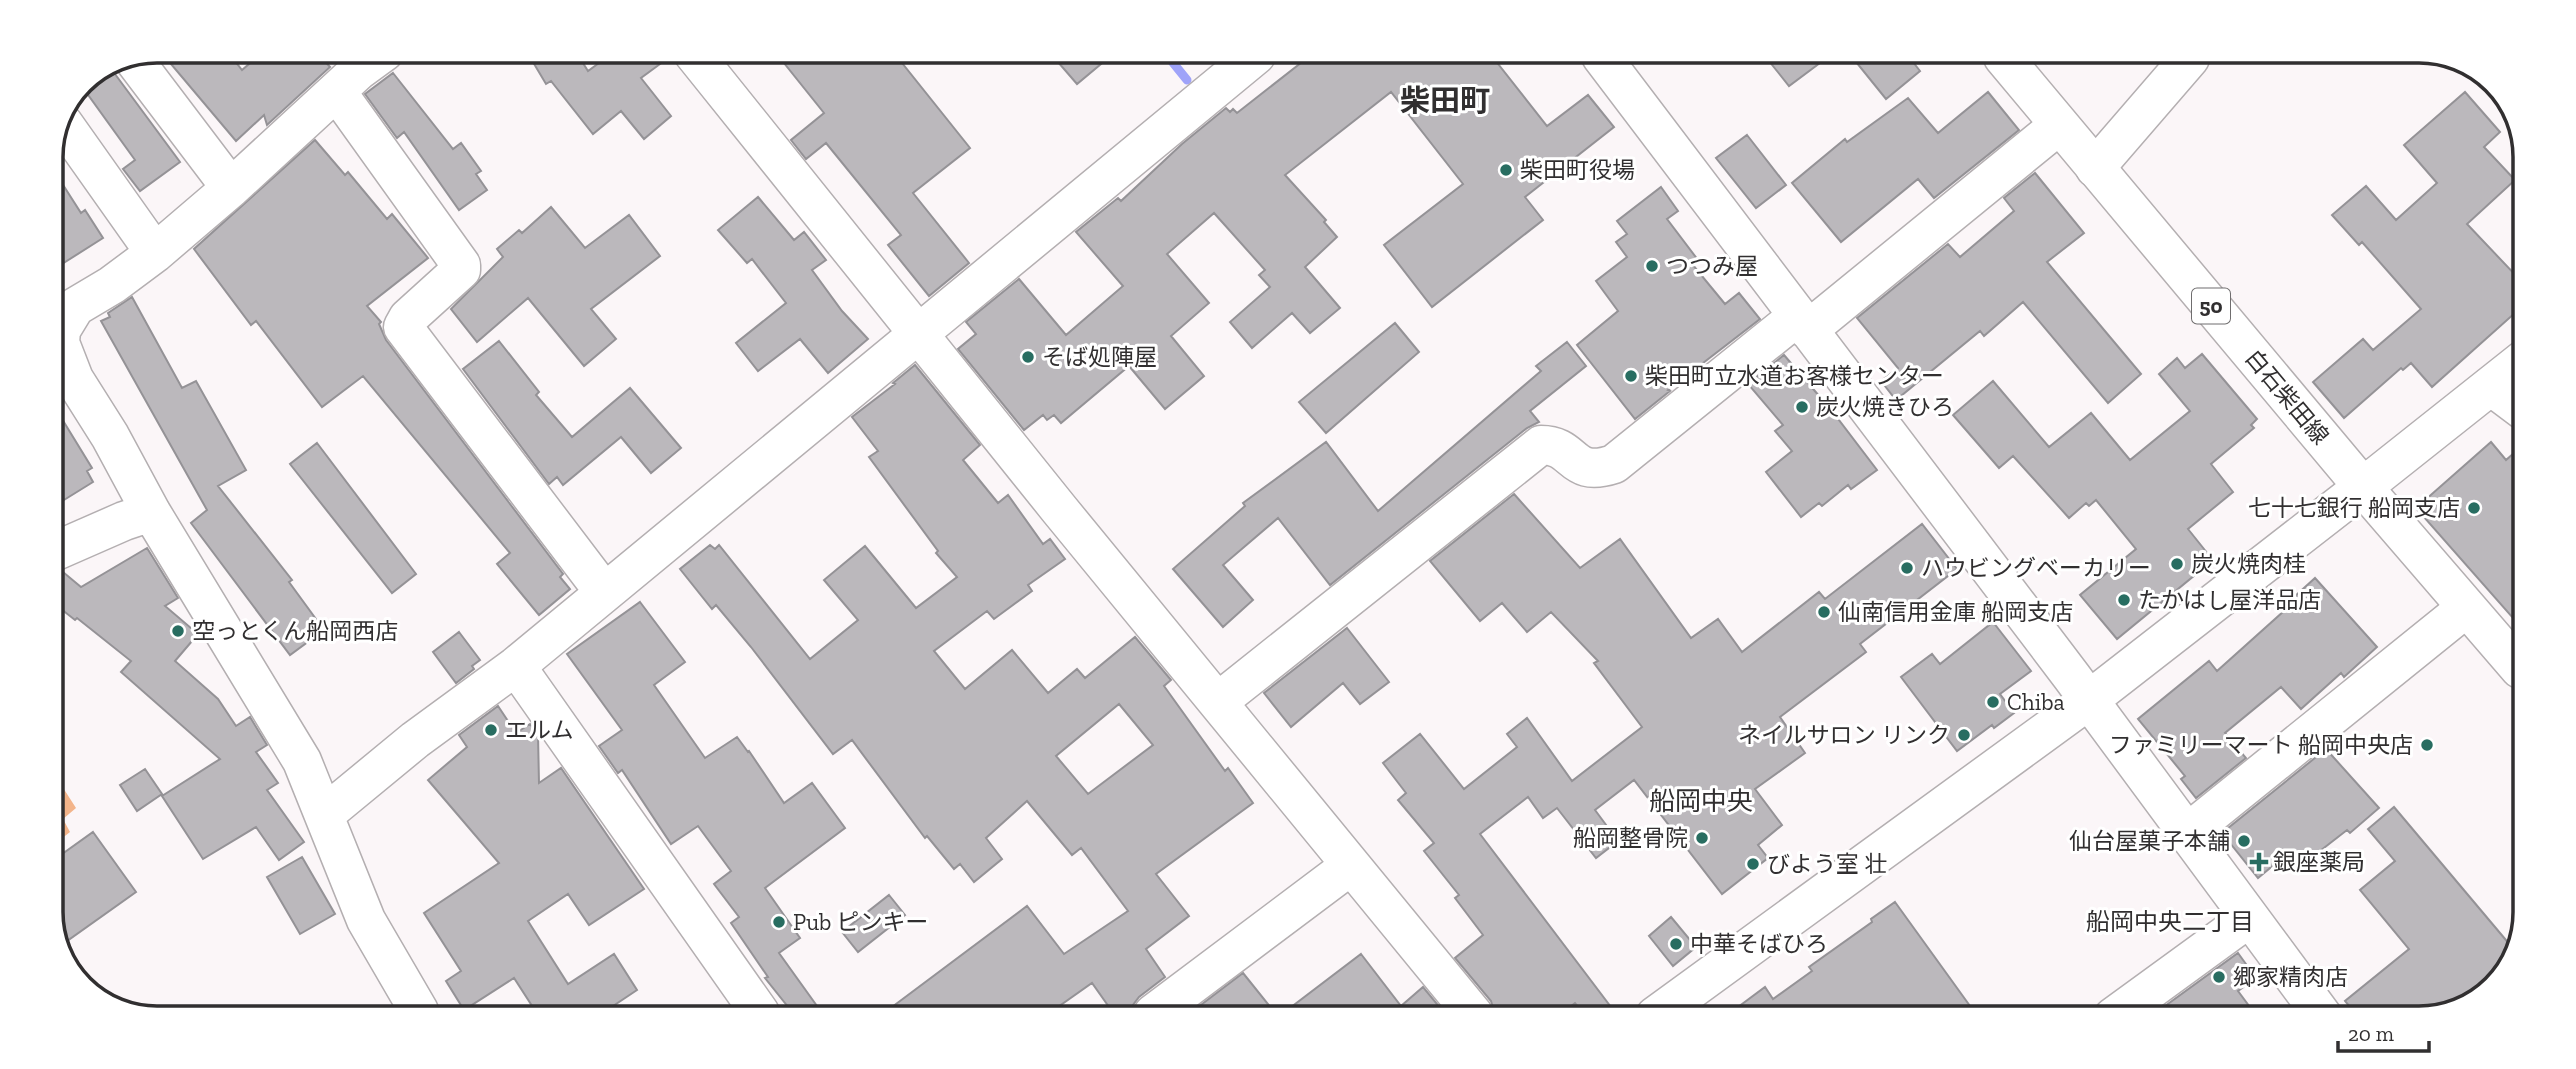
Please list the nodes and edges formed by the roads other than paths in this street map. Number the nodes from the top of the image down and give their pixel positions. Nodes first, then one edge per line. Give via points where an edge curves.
1 (701, 63) edge
2 (1246, 63) edge
3 (1606, 63) edge
4 (2008, 63) edge
5 (2186, 63) edge
6 (138, 65) edge
7 (355, 66) edge
8 (2059, 125) junction
9 (68, 130) edge
10 (2095, 168) junction
11 (231, 188) junction
12 (155, 253) junction
13 (1803, 323) junction
14 (63, 324) edge
15 (918, 334) junction
16 (63, 352) edge
17 (2513, 368) edge
18 (2491, 386) junction
19 (2513, 404) edge
20 (2363, 487) junction
21 (151, 512) junction
22 (63, 548) edge
23 (604, 592) junction
24 (2466, 608) junction
25 (2513, 661) edge
26 (516, 666) junction
27 (2089, 700) junction
28 (1219, 701) junction
29 (319, 823) junction
30 (2186, 834) junction
31 (1350, 866) junction
32 (2249, 918) junction
33 (416, 1006) edge
34 (755, 1006) edge
35 (1164, 1006) edge
36 (1467, 1006) edge
37 (1669, 1006) edge
38 (2128, 1006) edge
39 (2315, 1006) edge

1 - 15 street
2 - 15 street
3 - 13 street
4 - 8 street, 白石柴田線 / 50
5 - 10 street
6 - 11 street
7 - 11 street
7 - 23 street via 461,265 404,327
8 - 10 street, 白石柴田線 / 50
8 - 13 street
9 - 12 street
10 - 20 street, 白石柴田線 / 50
11 - 12 street
12 - 14 street via 75,307
13 - 27 street
13 - 28 street via 1614,464 1585,468 1555,445 1541,445
15 - 23 street
15 - 28 street
16 - 21 street via 74,379
17 - 18 street
18 - 19 street
18 - 20 street
20 - 24 street, 白石柴田線 / 50
20 - 27 street
21 - 22 street
21 - 29 street via 302,761
23 - 26 street
24 - 25 street, 白石柴田線 / 50
24 - 30 street
26 - 29 street via 415,740
26 - 34 street
27 - 30 street
27 - 37 street
28 - 31 street
29 - 33 street via 366,920
30 - 32 street
31 - 35 street
31 - 36 street
32 - 38 street
32 - 39 street

